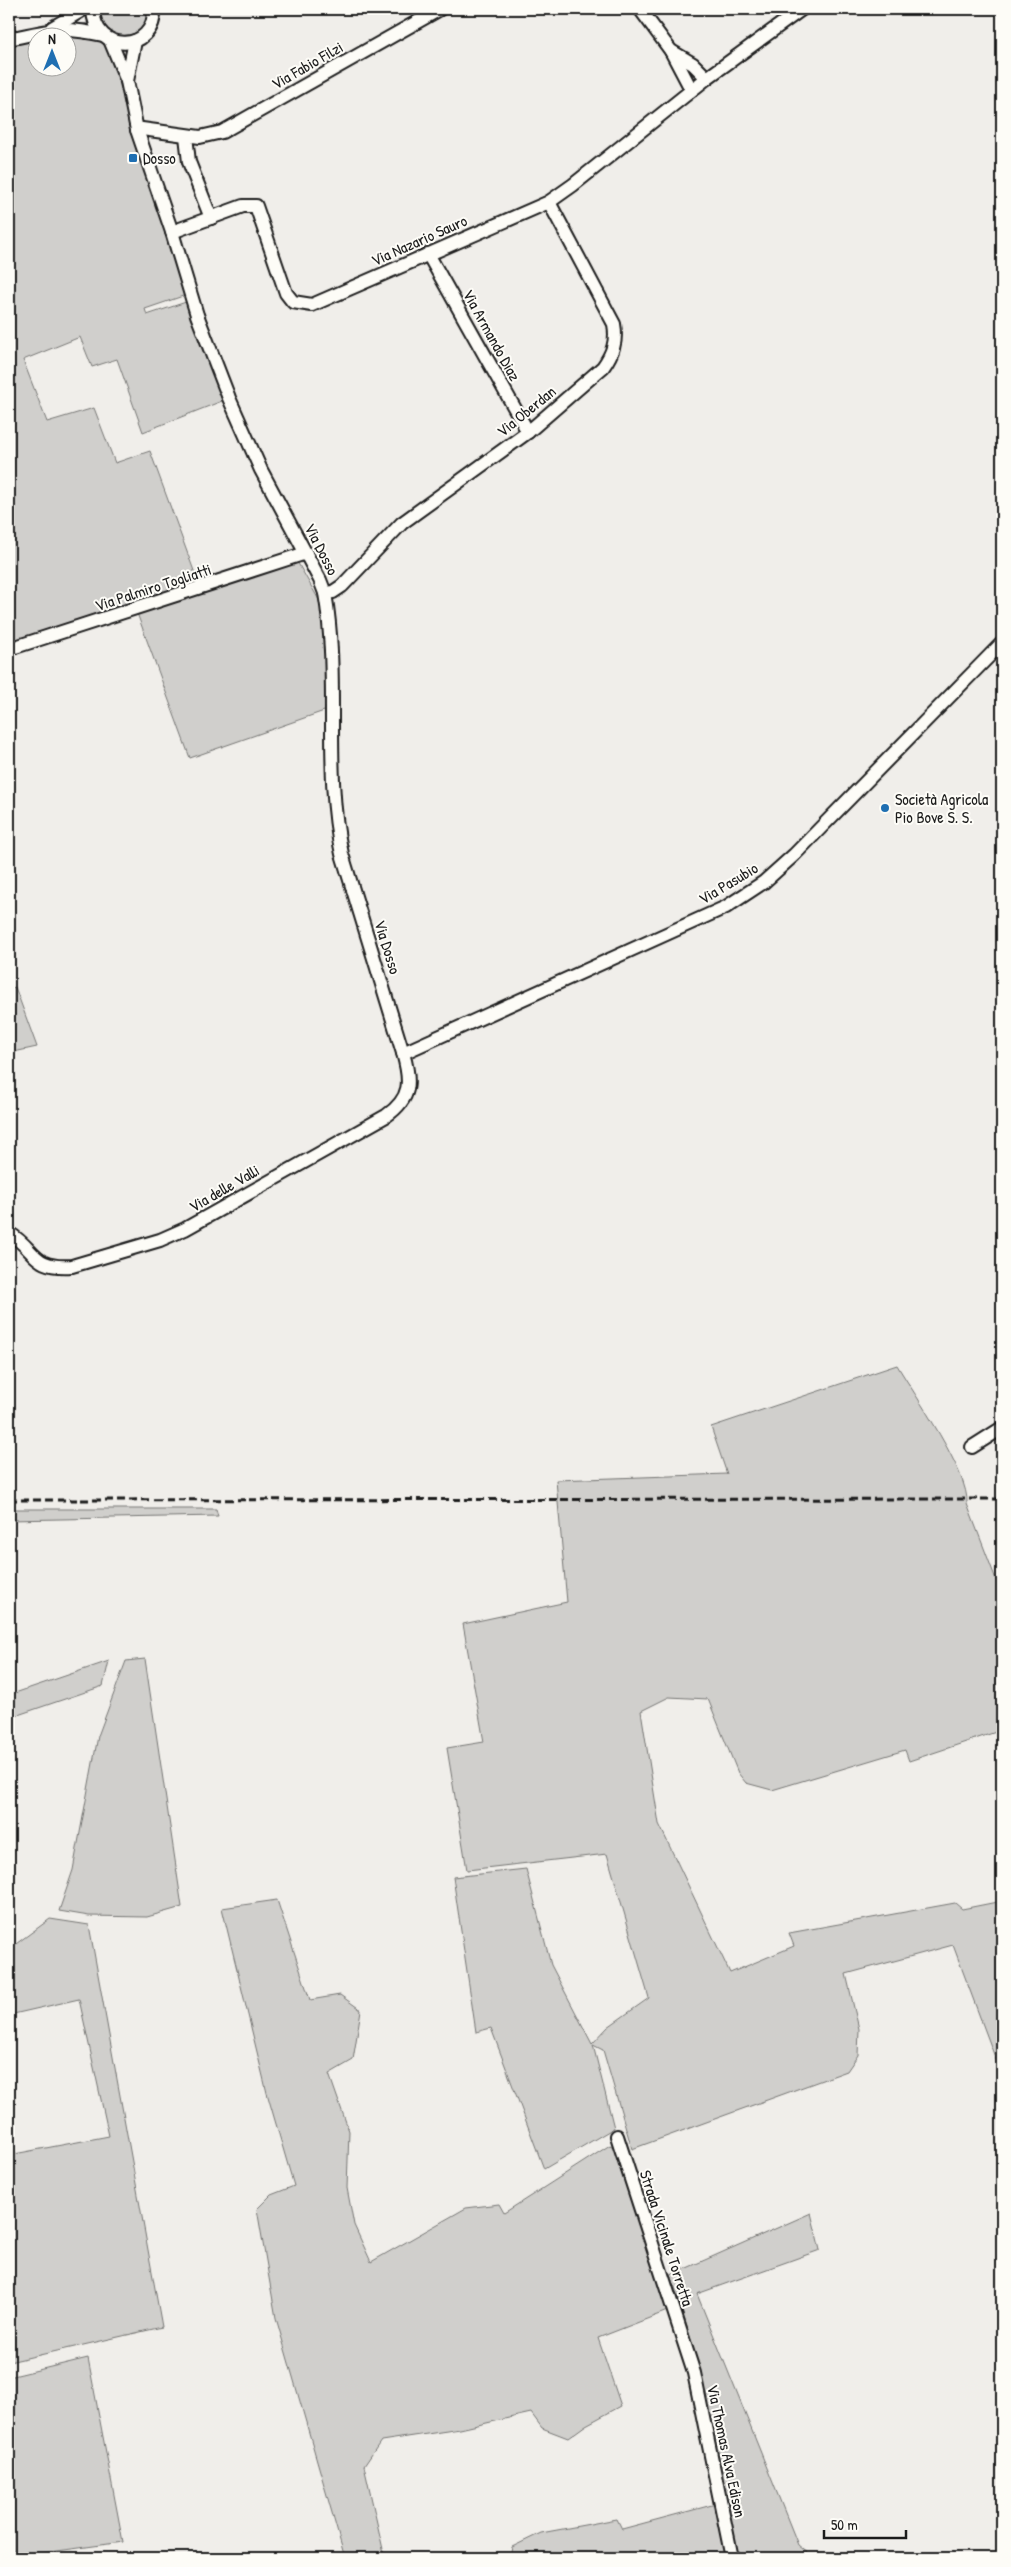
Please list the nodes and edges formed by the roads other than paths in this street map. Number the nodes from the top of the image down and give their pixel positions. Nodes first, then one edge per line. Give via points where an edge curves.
1 (84, 9) edge
2 (93, 9) edge
3 (154, 9) edge
4 (440, 9) edge
5 (640, 9) edge
6 (802, 9) edge
7 (52, 28) edge
8 (78, 29) edge
9 (28, 35) edge
10 (107, 38) junction
11 (9, 40) edge
12 (134, 41) junction
13 (671, 51) junction
14 (707, 78) junction
15 (127, 80) junction
16 (691, 90) junction
17 (137, 130) junction
18 (186, 136) junction
19 (549, 202) junction
20 (211, 218) junction
21 (172, 232) junction
22 (428, 254) junction
23 (528, 432) junction
24 (306, 553) junction
25 (325, 593) junction
26 (1002, 643) edge
27 (9, 649) edge
28 (404, 1053) junction
29 (9, 1233) edge
30 (1002, 1428) edge
31 (972, 1447) dead end
32 (617, 2136) dead end
33 (687, 2351) joint
34 (732, 2558) edge

1 - 7 street
2 - 10 street, Via Dosso via 97,27
3 - 12 street via 152,26
4 - 18 street, Via Fabio Filzi via 222,132 210,136
5 - 13 street
6 - 14 street, Via Nazario Sauro
8 - 10 street
9 - 11 street
10 - 12 street via 126,43
10 - 15 street, Via Dosso
12 - 15 street, Via Dosso
13 - 14 street via 693,64
13 - 16 street
14 - 16 street, Via Nazario Sauro
15 - 17 street, Via Dosso
16 - 19 street, Via Nazario Sauro
17 - 18 street, Via Fabio Filzi
17 - 21 street, Via Dosso
18 - 20 street via 188,162
19 - 22 street, Via Nazario Sauro
19 - 23 street, Via Oberdan via 614,324 615,346 603,367
20 - 21 street, Via Nazario Sauro
20 - 22 street, Via Nazario Sauro via 244,206 256,206 286,293 293,302 302,305 312,305
21 - 24 street, Via Dosso via 197,315 229,398 261,470
22 - 23 street, Via Armando Diaz
23 - 25 street, Via Oberdan via 402,523 342,586
24 - 25 street, Via Dosso
24 - 27 street, Via Palmiro Togliatti
25 - 28 street, Via Dosso via 335,824
26 - 28 street, Via Pasubio via 764,882 726,907
28 - 29 street, Via delle Valli via 409,1087 397,1108 185,1229 121,1252 58,1267 34,1258
30 - 31 street
32 - 33 street, Strada Vicinale Torretta
33 - 34 street, Via Thomas Alva Edison

